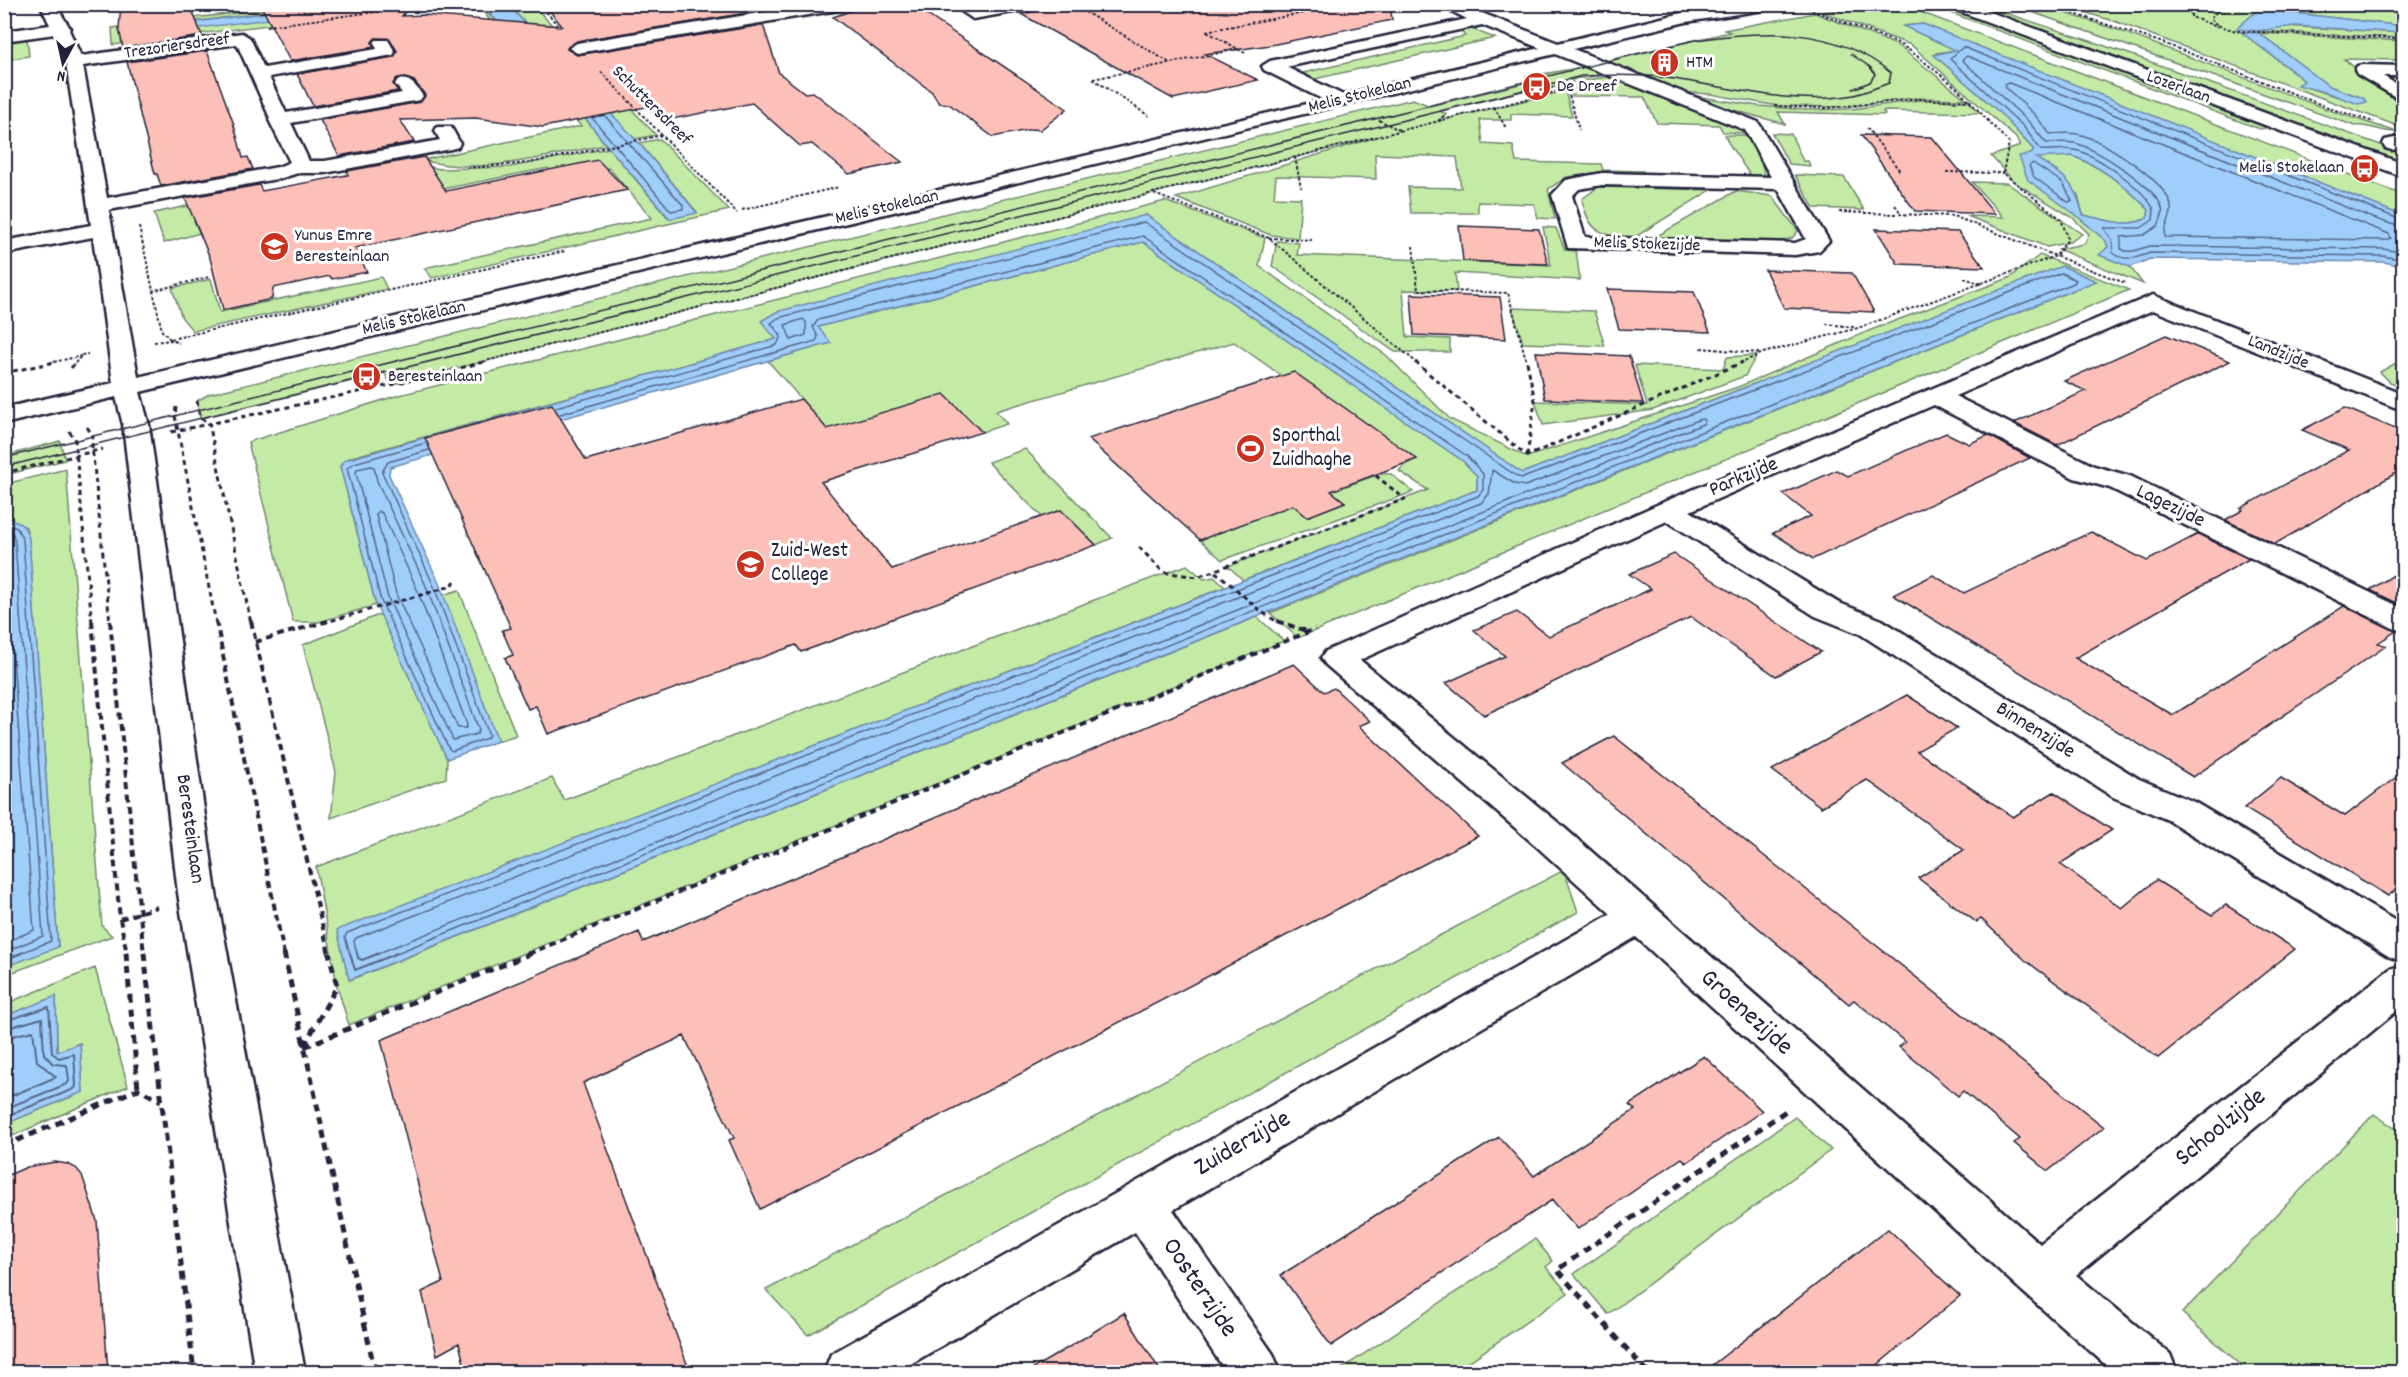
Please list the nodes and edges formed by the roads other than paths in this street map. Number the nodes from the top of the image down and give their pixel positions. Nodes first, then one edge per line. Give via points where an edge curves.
1 (845, 4) edge
2 (958, 4) edge
3 (1031, 4) edge
4 (1444, 4) edge
5 (1694, 4) edge
6 (1770, 4) edge
7 (1953, 4) edge
8 (1998, 4) edge
9 (1720, 7) edge
10 (2029, 15) dead end
11 (55, 16) edge
12 (1482, 20) junction
13 (4, 36) edge
14 (2091, 37) dead end
15 (382, 42) dead end
16 (1543, 45) junction
17 (577, 48) road end
18 (2125, 49) dead end
19 (73, 62) junction
20 (2403, 71) edge
21 (258, 74) junction
22 (404, 84) dead end
23 (1320, 91) junction
24 (2403, 97) edge
25 (1341, 101) junction
26 (278, 120) junction
27 (2376, 130) road end
28 (444, 131) dead end
29 (2400, 144) edge
30 (296, 167) junction
31 (2403, 171) edge
32 (1783, 183) junction
33 (101, 218) junction
34 (4, 248) edge
35 (2154, 302) joint
36 (335, 318) dead end
37 (125, 371) junction
38 (1935, 396) junction
39 (2403, 403) edge
40 (4, 416) edge
41 (1669, 510) junction
42 (2403, 621) edge
43 (1337, 658) joint
44 (1638, 917) junction
45 (2403, 946) edge
46 (2403, 981) edge
47 (1142, 1203) junction
48 (2039, 1275) junction
49 (280, 1372) edge
50 (849, 1372) edge
51 (1255, 1372) edge
52 (2151, 1372) edge

1 - 17 street
2 - 3 street via 973,14
4 - 12 street
5 - 16 street, Melis Stokelaan
6 - 9 street, Melis Stokelaan
7 - 31 street, Lozerlaan
8 - 10 street
9 - 16 street, Melis Stokelaan
11 - 13 street
11 - 19 street, Beresteinlaan via 72,51
12 - 16 street
12 - 23 street via 1270,66
14 - 18 street, Lozerlaan
15 - 21 street via 387,52
16 - 23 street, Melis Stokelaan
16 - 25 street, Melis Stokelaan
16 - 32 street, Melis Stokezijde via 1752,126
19 - 21 street, Trezoriersdreef via 242,38
19 - 33 street, Beresteinlaan
20 - 24 street via 2363,70
21 - 26 street, Trezoriersdreef
22 - 26 street via 414,96
23 - 25 street
23 - 36 street, Melis Stokelaan
25 - 37 street, Melis Stokelaan via 181,374
26 - 30 street, Trezoriersdreef via 300,163
27 - 29 street
28 - 30 street via 451,143 325,167
30 - 33 street
32 - 32 street, Melis Stokezijde via 1602,179 1573,184 1562,195 1576,243 1795,249 1811,246 1818,241
33 - 34 street
33 - 37 street, Beresteinlaan
35 - 38 street, Parkzijde
35 - 39 street, Landzijde
37 - 40 street, Melis Stokelaan
37 - 49 street, Beresteinlaan via 138,440 197,893
38 - 41 street, Parkzijde
38 - 42 street, Lagezijde via 2084,472 2120,482
41 - 43 street, Parkzijde
41 - 45 street, Binnenzijde via 1826,609 1871,627 2126,788 2181,811
43 - 44 street, Groenezijde via 1548,835
44 - 47 street, Zuiderzijde
44 - 48 street, Groenezijde
46 - 48 street, Schoolzijde
47 - 50 street, Zuiderzijde
47 - 51 street, Oosterzijde
48 - 52 street, Groenezijde

